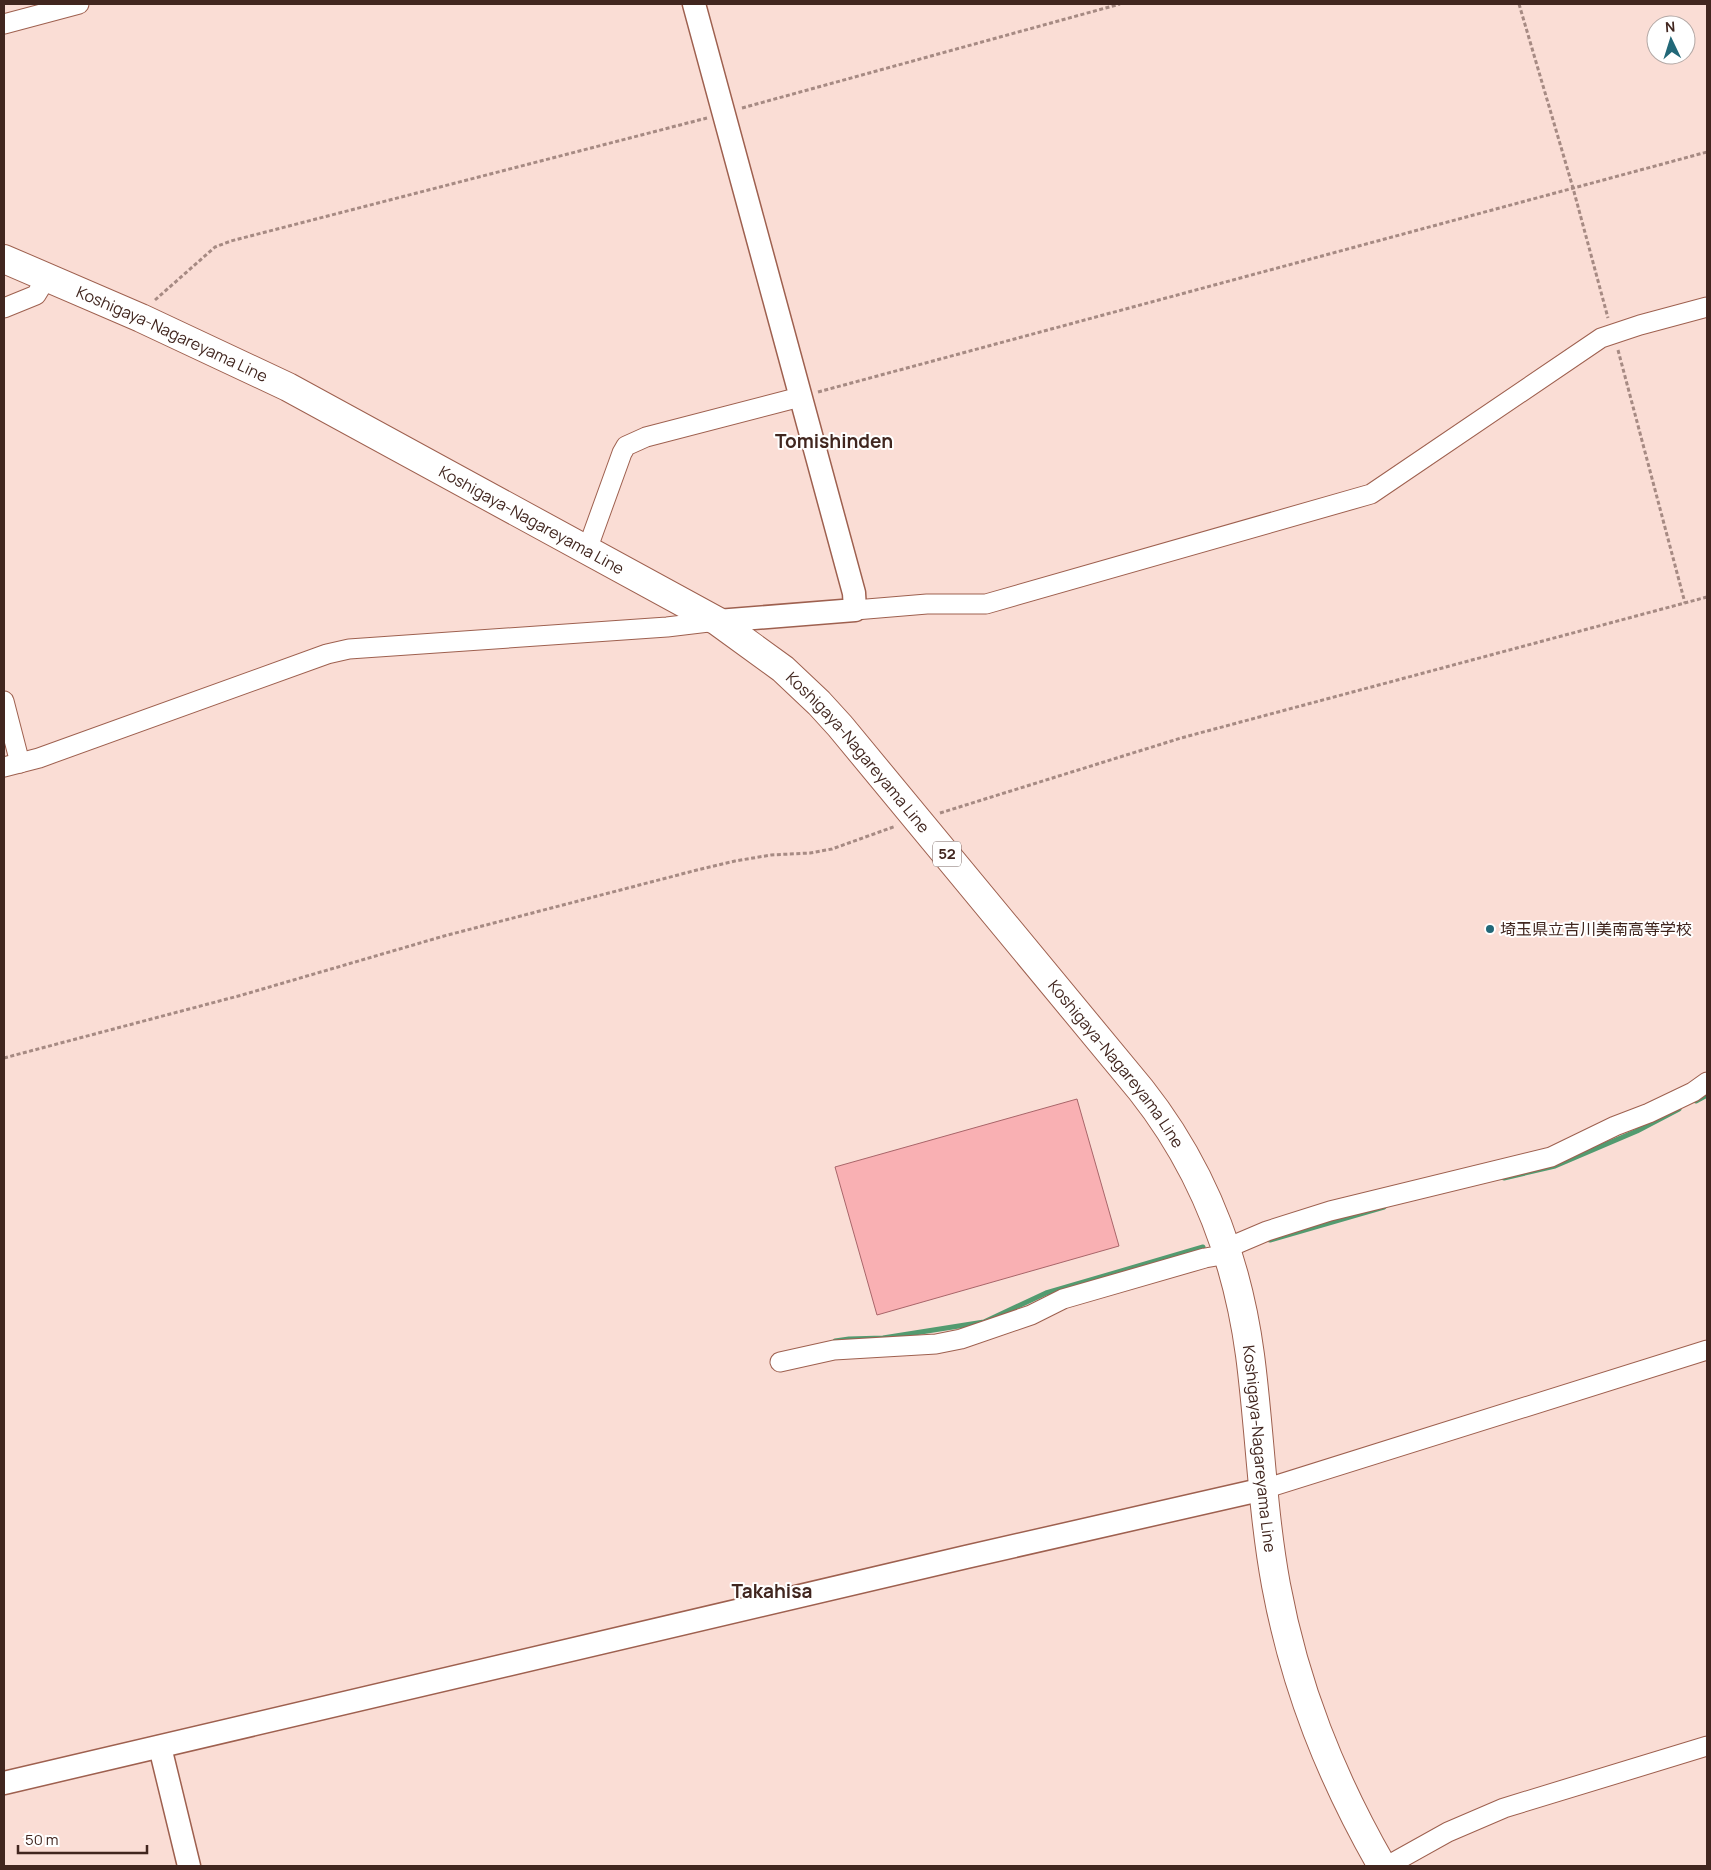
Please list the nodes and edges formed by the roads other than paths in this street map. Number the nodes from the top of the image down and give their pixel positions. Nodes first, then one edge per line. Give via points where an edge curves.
1 (78, 4) edge
2 (694, 4) edge
3 (4, 24) edge
4 (4, 259) edge
5 (47, 278) junction
6 (1707, 307) edge
7 (4, 308) edge
8 (800, 396) junction
9 (587, 550) junction
10 (855, 610) junction
11 (717, 621) junction
12 (4, 701) edge
13 (12, 765) edge
14 (1707, 1082) edge
15 (1228, 1251) junction
16 (1707, 1350) edge
17 (780, 1362) dead end
18 (1264, 1489) junction
19 (1707, 1746) edge
20 (160, 1747) junction
21 (4, 1783) edge
22 (188, 1866) edge
23 (1382, 1866) edge
24 (1387, 1866) edge

1 - 3 street
2 - 8 street
4 - 5 main road, Koshigaya-Nagareyama Line / 52
5 - 7 street via 36,295
5 - 9 main road, Koshigaya-Nagareyama Line / 52 via 288,387
6 - 10 street via 1601,338 1371,494 986,604 927,604
8 - 9 street via 646,437 626,446
8 - 10 street via 854,593
9 - 11 main road, Koshigaya-Nagareyama Line / 52
10 - 11 street
11 - 13 street via 349,649
11 - 15 main road, Koshigaya-Nagareyama Line / 52 via 783,669 819,703 1161,1115 1194,1170
12 - 13 street
14 - 15 street via 1693,1092 1551,1157 1330,1211 1267,1231
15 - 17 street via 1063,1299 1031,1315 961,1339 936,1344 834,1350
15 - 18 main road, Koshigaya-Nagareyama Line / 52 via 1248,1346
16 - 18 street
18 - 20 street
18 - 23 main road, Koshigaya-Nagareyama Line / 52 via 1276,1584 1309,1711 1354,1817
19 - 24 street via 1504,1808 1448,1832
20 - 21 street
20 - 22 street

